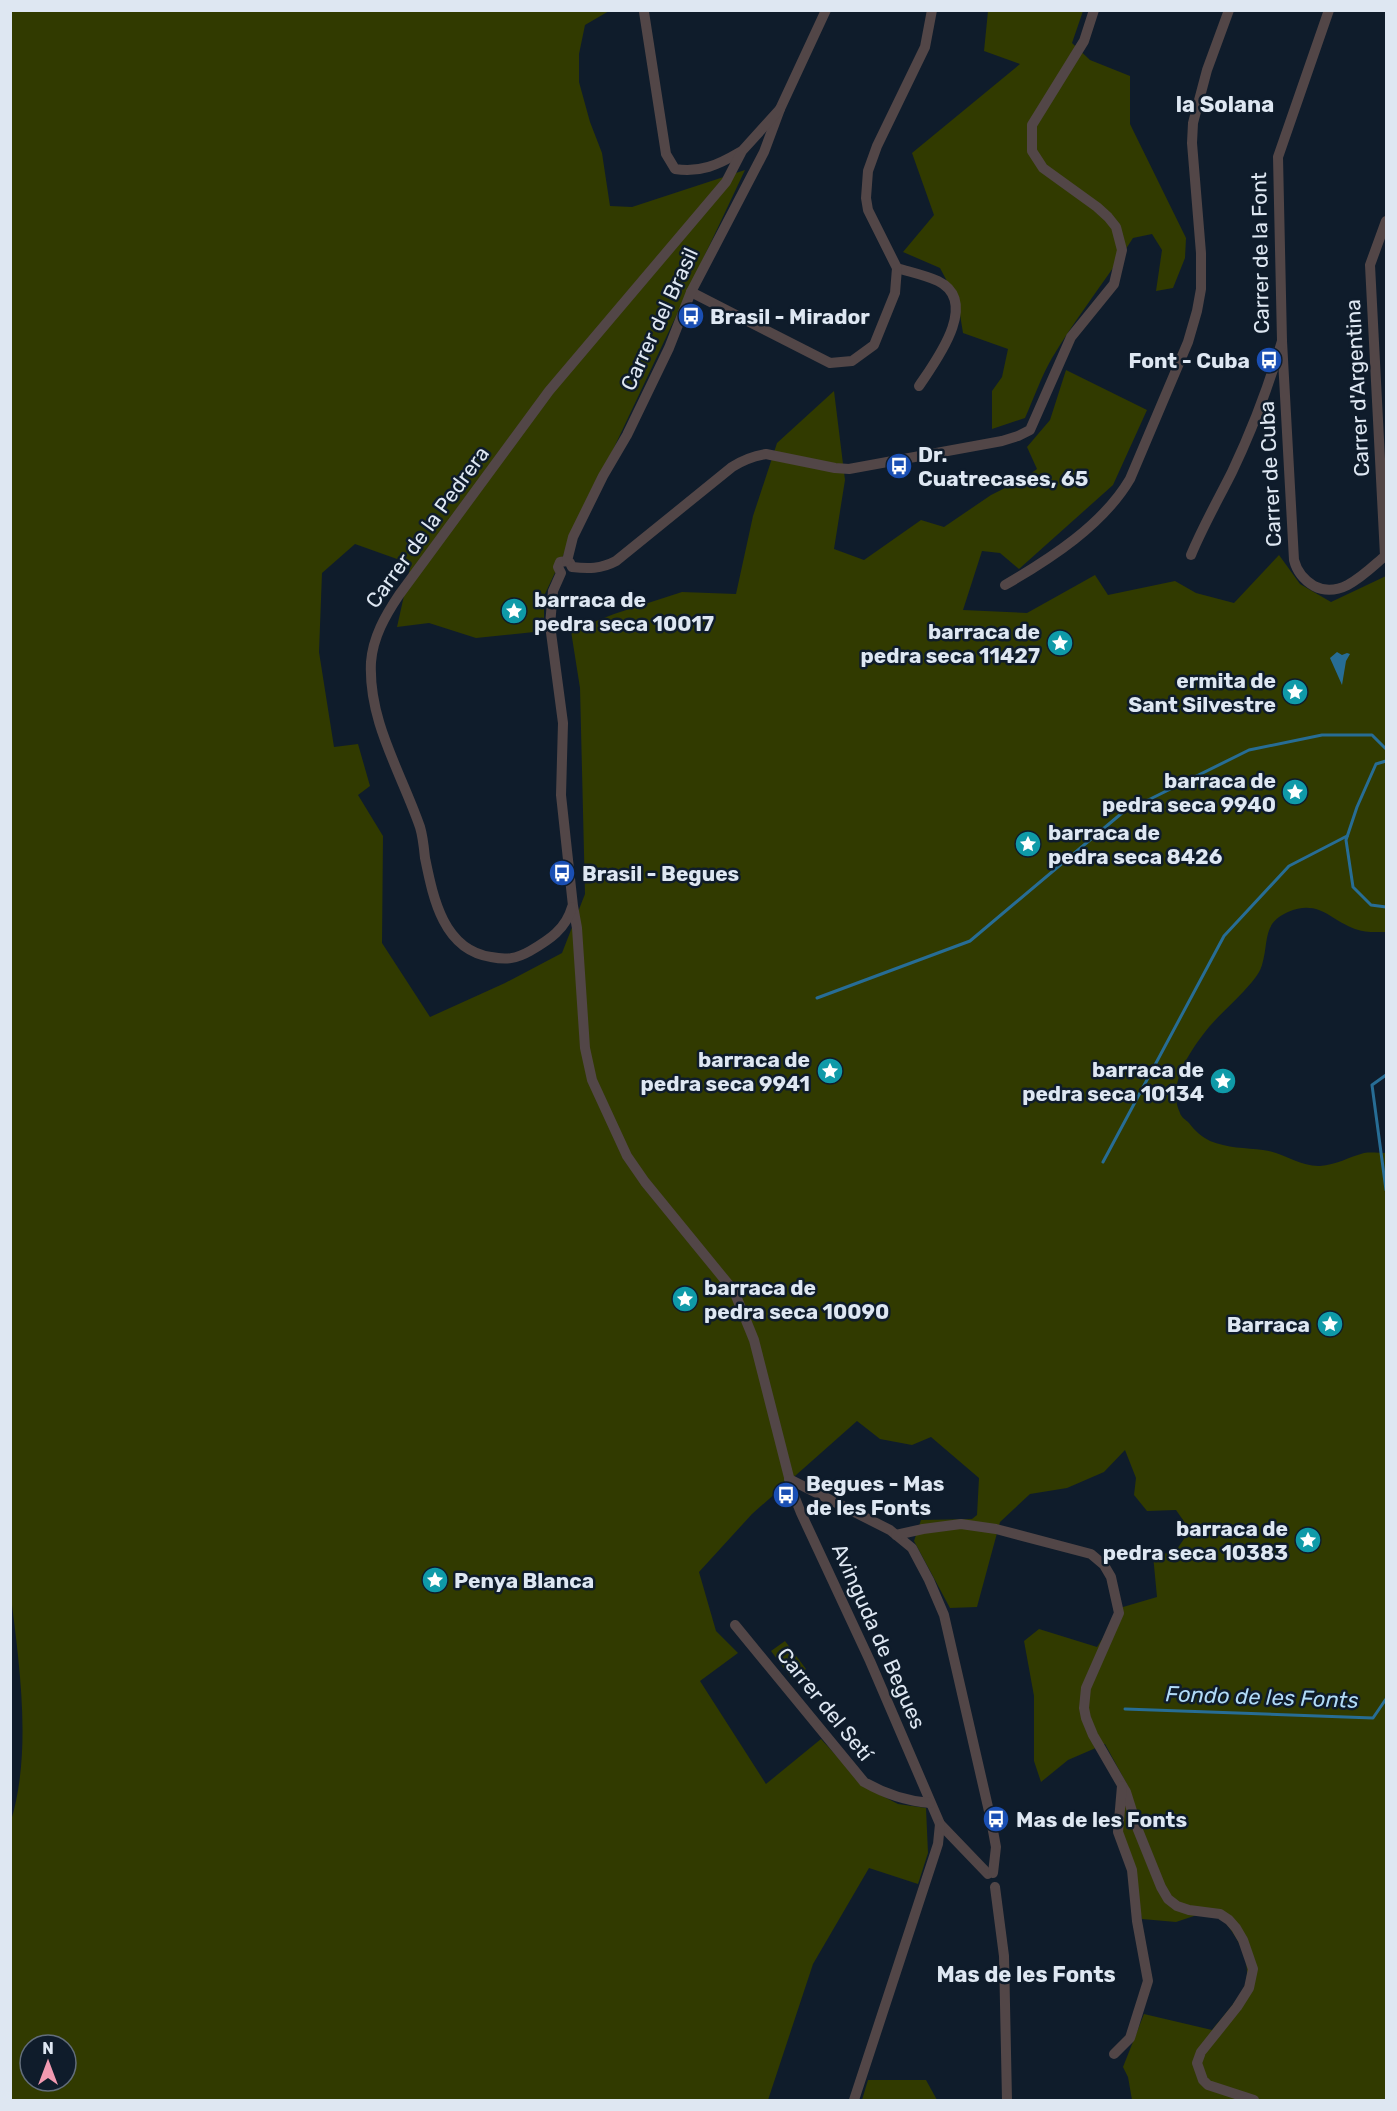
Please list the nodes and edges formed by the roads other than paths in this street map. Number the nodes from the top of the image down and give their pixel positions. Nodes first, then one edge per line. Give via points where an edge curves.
1 (826, 10) edge
2 (932, 10) edge
3 (1094, 10) edge
4 (1229, 10) edge
5 (1329, 10) edge
6 (644, 12) dead end
7 (780, 109) junction
8 (742, 151) junction
9 (1386, 220) edge
10 (897, 268) junction
11 (691, 292) junction
12 (1282, 341) junction
13 (919, 386) dead end
14 (1191, 555) dead end
15 (1385, 556) edge
16 (569, 564) junction
17 (1005, 585) dead end
18 (573, 906) junction
19 (789, 1479) junction
20 (897, 1535) junction
21 (735, 1625) dead end
22 (1122, 1785) junction
23 (930, 1803) junction
24 (940, 1824) junction
25 (991, 1874) junction
26 (1114, 2054) dead end
27 (854, 2100) edge
28 (1007, 2100) edge
29 (1254, 2100) edge

1 - 7 street, Carrer del Brasil
2 - 10 street via 924,47 868,171 868,210
3 - 16 street via 1084,41 1032,125 1030,145 1035,160 1043,168 1108,217 1116,227 1122,250 1114,284 1071,337 1030,430 1002,441 861,468 835,468 766,454 746,459 616,561 599,568
4 - 17 street via 1193,123 1201,289 1188,342 1121,494 1047,560
5 - 12 street, Carrer de la Font via 1278,157
6 - 8 street via 666,154 675,169 693,172 723,163
7 - 8 street, Carrer de la Pedrera
7 - 11 street, Carrer del Brasil via 764,152
8 - 18 street, Carrer de la Pedrera via 726,182 549,391 399,595 378,631 371,661 374,704 384,739 421,830 439,912 458,942 483,956 513,959 546,942 562,928
9 - 15 street, Carrer d'Argentina via 1370,264
10 - 11 street via 895,293 874,345 852,361 842,363 820,359
10 - 13 street via 939,281 948,288 956,309 954,325
11 - 16 street, Carrer del Brasil via 669,348 573,537
12 - 14 street, Carrer de la Font via 1233,471
12 - 15 street, Carrer de Cuba via 1296,568 1311,584 1333,590 1353,581
16 - 18 street, Carrer del Brasil via 559,564 561,573 553,591 550,625 563,723 561,795
18 - 19 street, Avinguda de Begues via 585,1048 592,1080 627,1156 734,1291 754,1340
19 - 20 street
19 - 23 street, Avinguda de Begues via 899,1724
20 - 22 street via 975,1525 1091,1554 1104,1564 1119,1613 1086,1688 1084,1708 1093,1734
20 - 25 street via 912,1548 944,1615 996,1847
21 - 23 street, Carrer del Setí via 864,1782 883,1792
22 - 26 street via 1118,1832 1132,1870 1148,1981 1130,2038
22 - 29 street via 1168,1899 1177,1906 1220,1914 1229,1920 1249,1954 1253,1969 1249,1988 1197,2063 1208,2085
23 - 24 street, Avinguda de Begues
24 - 25 street, Avinguda de Begues
24 - 27 street via 938,1844
25 - 28 street via 1000,1880 995,1887 1004,1956

